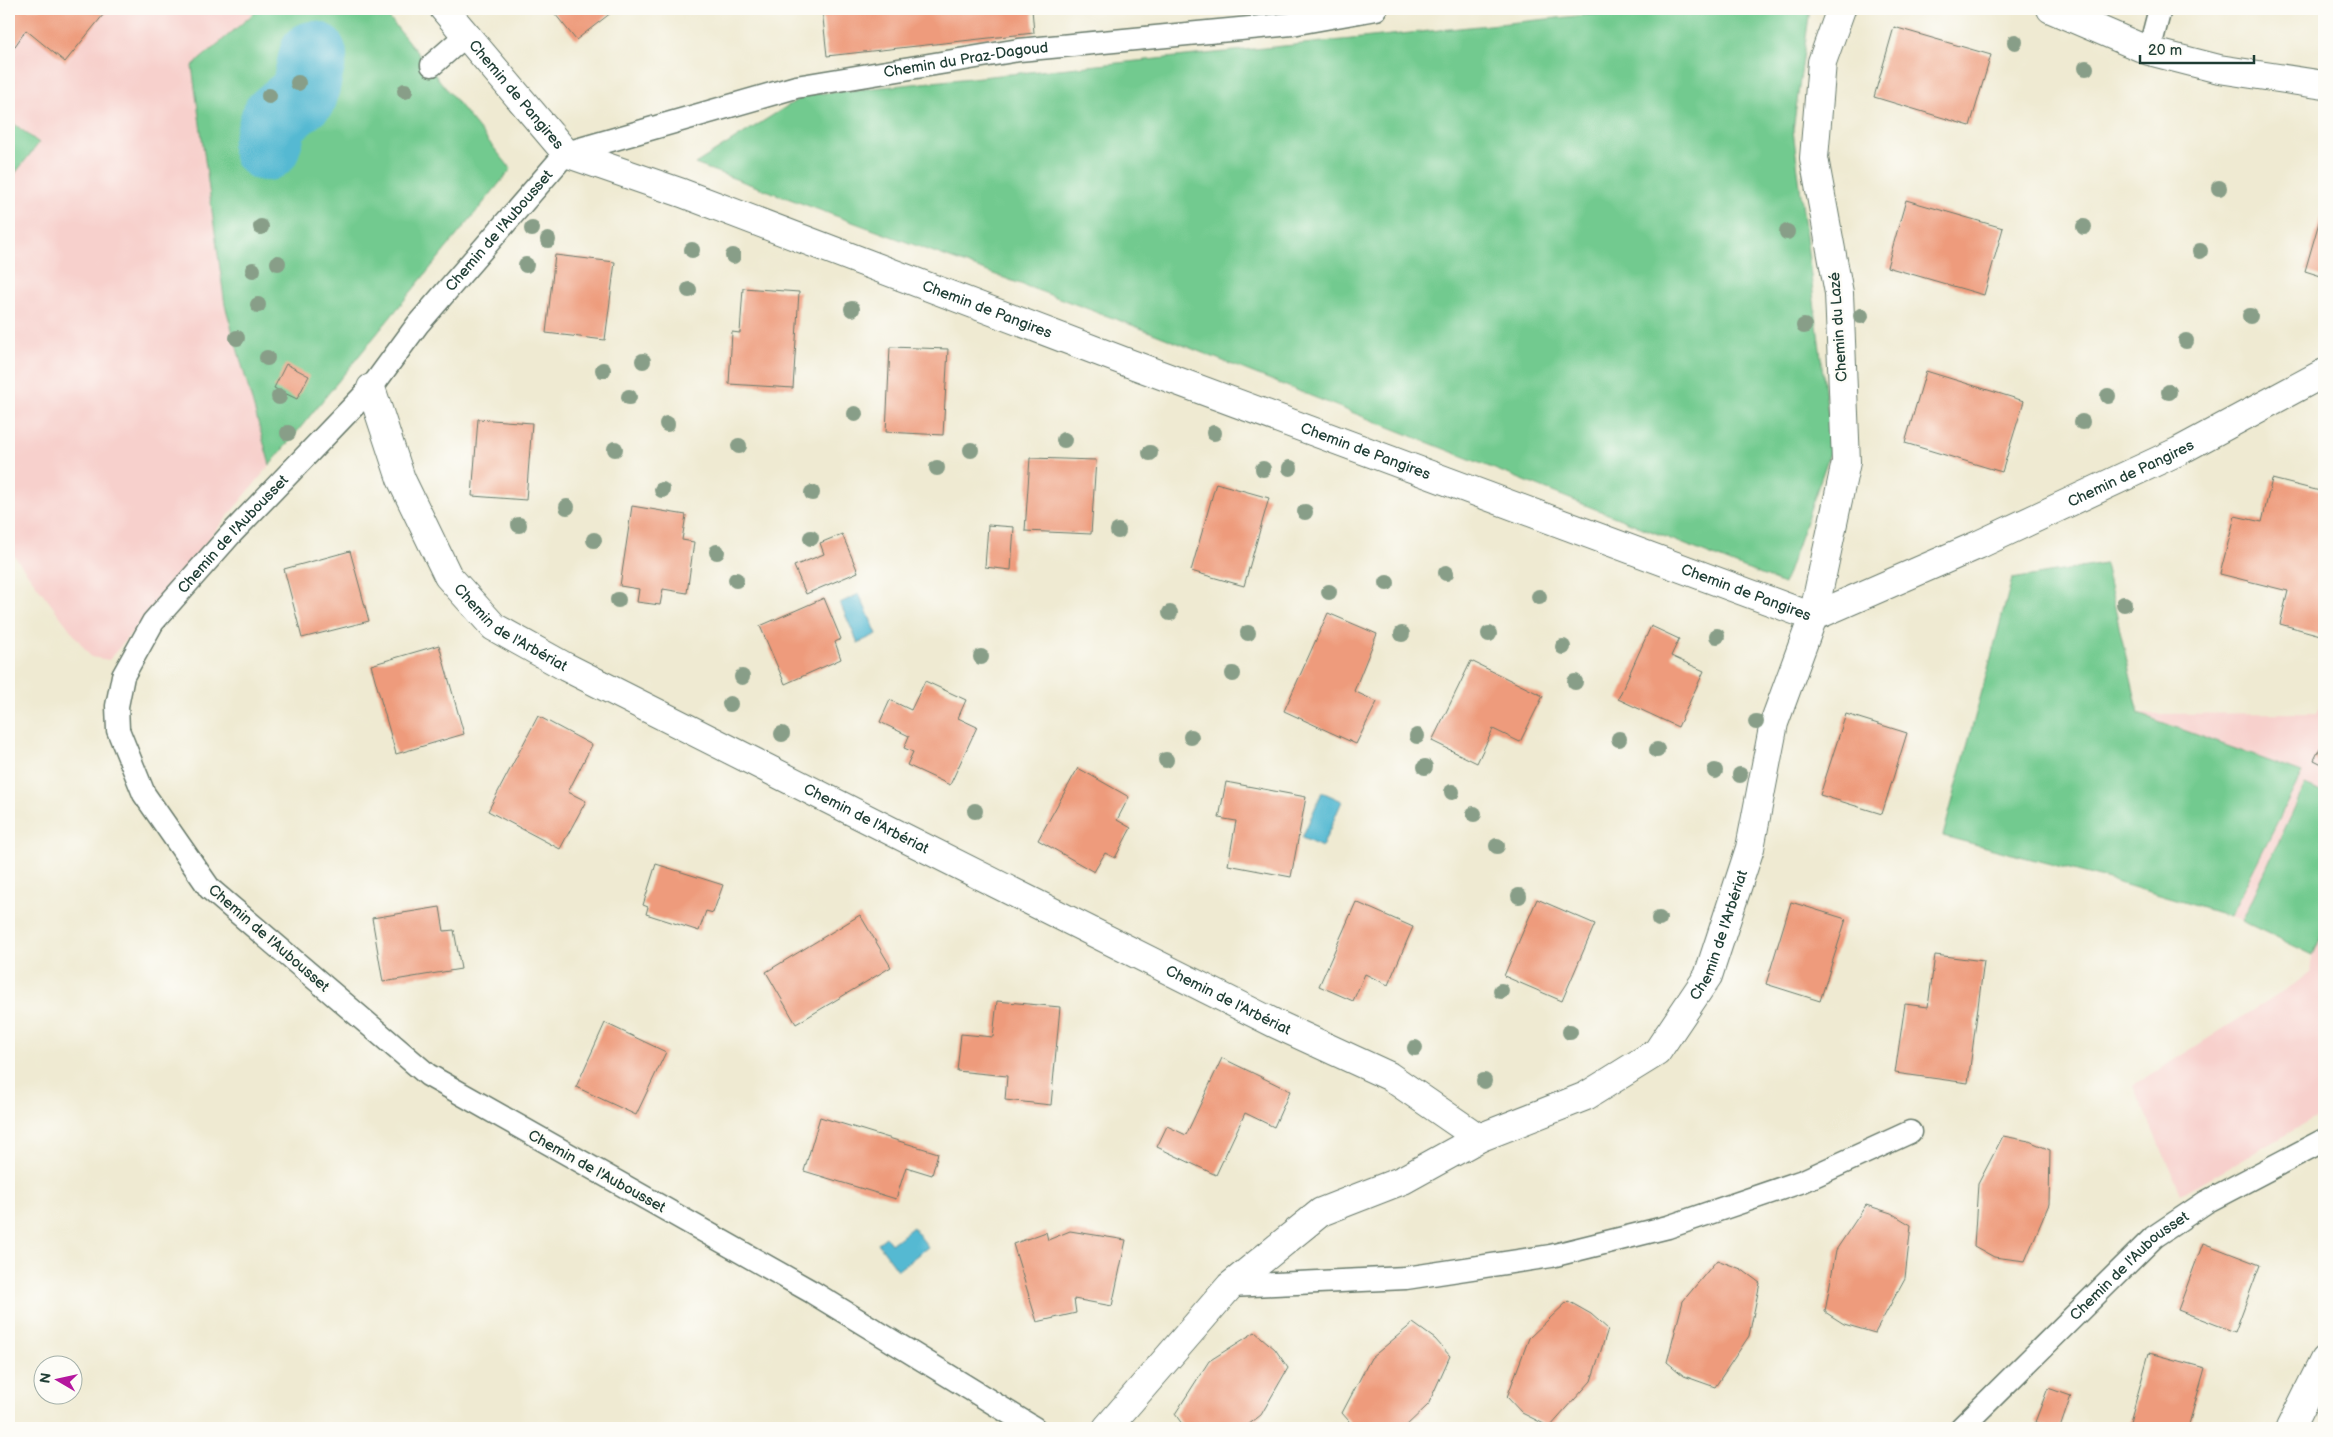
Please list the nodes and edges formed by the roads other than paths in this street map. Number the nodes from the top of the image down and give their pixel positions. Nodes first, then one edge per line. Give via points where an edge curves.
1 (444, 9) edge
2 (1376, 9) edge
3 (1840, 9) edge
4 (2051, 9) edge
5 (2160, 9) edge
6 (466, 35) junction
7 (2149, 50) junction
8 (432, 65) dead end
9 (2324, 86) edge
10 (566, 153) junction
11 (2324, 373) edge
12 (371, 388) junction
13 (1813, 617) junction
14 (1910, 1132) dead end
15 (1479, 1138) junction
16 (2324, 1140) edge
17 (1230, 1286) junction
18 (2324, 1360) edge
19 (1034, 1428) edge
20 (1107, 1428) edge
21 (1961, 1428) edge
22 (2290, 1428) edge

1 - 6 street, Chemin de Pangires
2 - 10 lane, Chemin du Praz-Dagoud via 1292,24 1020,50 796,88
3 - 13 street, Chemin du Lazé via 1822,62 1814,158 1839,293 1846,462
4 - 7 street
5 - 7 lane
6 - 8 lane
6 - 10 street, Chemin de Pangires
7 - 9 street via 2219,69
10 - 12 lane, Chemin de l'Aubousset via 418,324
10 - 13 street, Chemin de Pangires
11 - 13 street, Chemin de Pangires via 2179,451 1978,545
12 - 15 street, Chemin de l'Arbériat via 401,479 448,576 494,627 566,667 889,830 1276,1024 1389,1076
12 - 19 lane, Chemin de l'Aubousset via 230,534 153,622 123,676 117,706 118,730 144,794 210,889 428,1075 812,1292
13 - 15 street, Chemin de l'Arbériat via 1774,723 1750,848 1708,976 1658,1052 1586,1096
14 - 17 lane via 1803,1180 1668,1227 1551,1256 1406,1278
15 - 17 street, Chemin de l'Arbériat via 1403,1180 1321,1212
16 - 21 lane, Chemin de l'Aubousset via 2206,1202 2154,1237
17 - 20 street, Chemin de l'Arbériat
18 - 22 street

